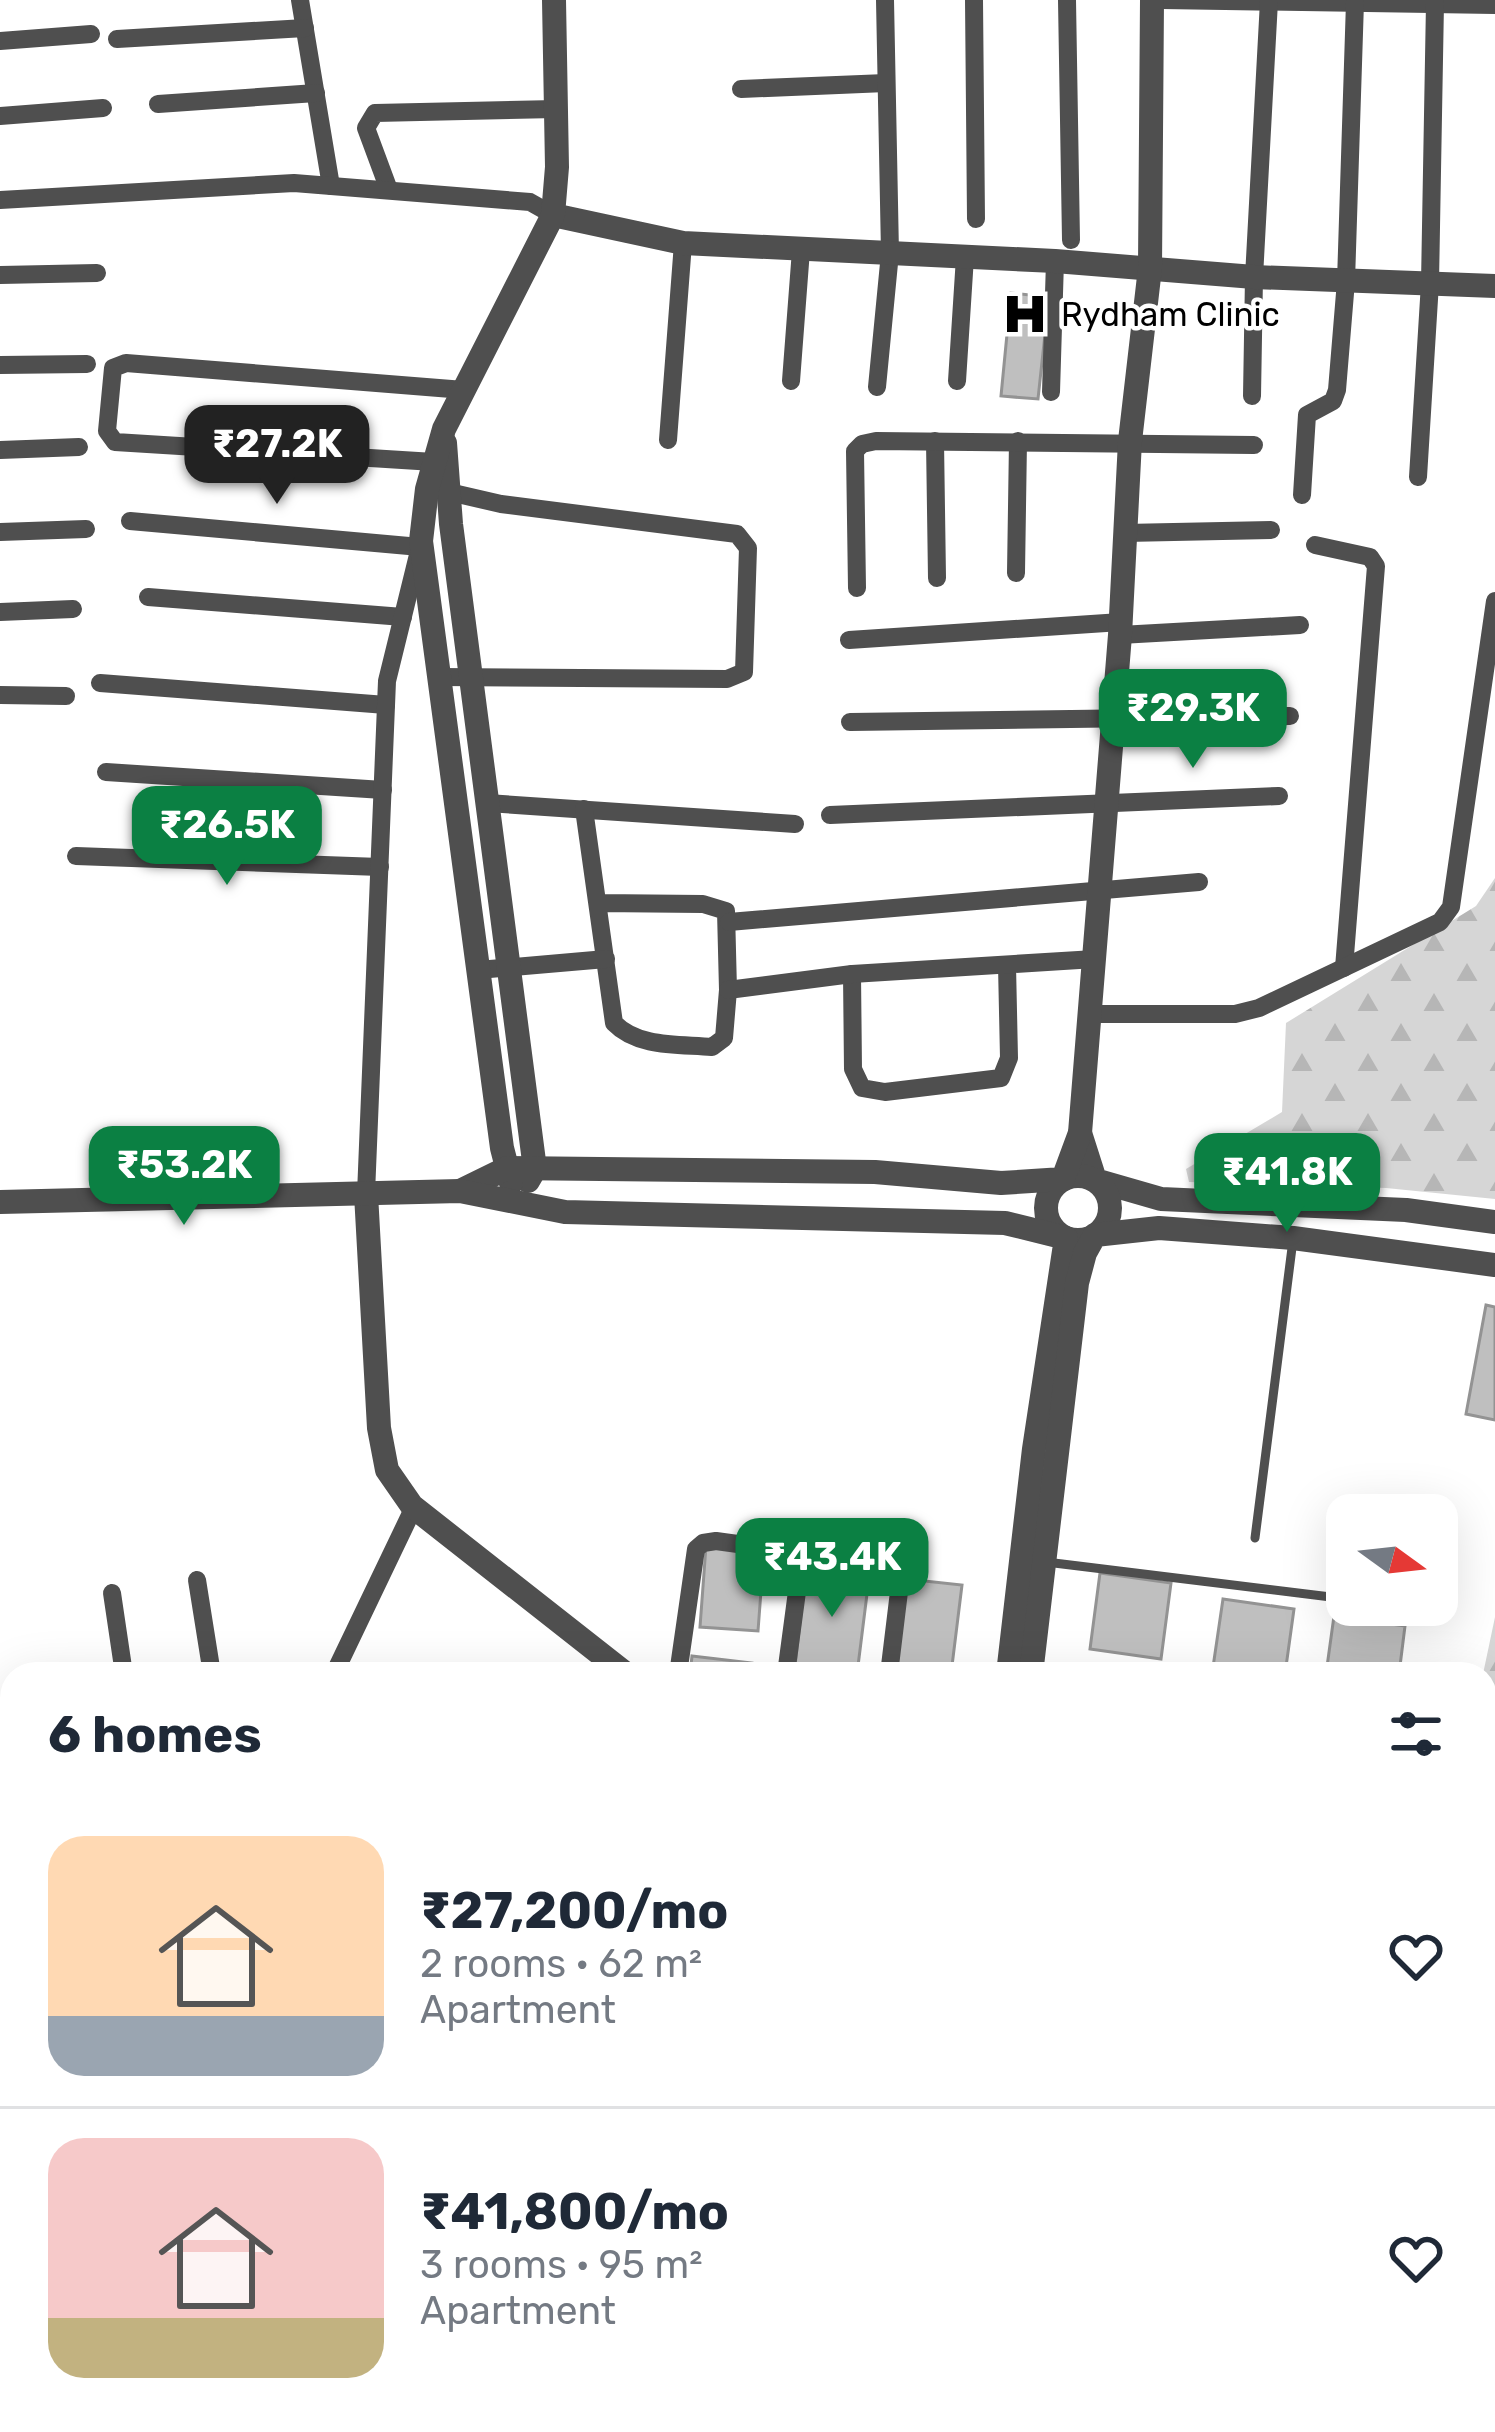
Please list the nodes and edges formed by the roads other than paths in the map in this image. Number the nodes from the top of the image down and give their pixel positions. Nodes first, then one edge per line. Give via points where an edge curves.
1 (300, 0) edge
2 (554, 0) edge
3 (885, 0) edge
4 (974, 0) edge
5 (1066, 0) edge
6 (1157, 0) edge
7 (1269, 2) edge
8 (1355, 2) edge
9 (1436, 3) edge
10 (1495, 5) edge
11 (305, 28) junction
12 (91, 34) dead end
13 (117, 39) dead end
14 (0, 41) edge
15 (886, 83) junction
16 (741, 89) dead end
17 (316, 93) junction
18 (158, 104) dead end
19 (103, 108) dead end
20 (556, 109) junction
21 (0, 116) edge
22 (331, 186) junction
23 (389, 190) junction
24 (0, 200) edge
25 (553, 215) junction
26 (976, 219) dead end
27 (1071, 240) dead end
28 (683, 243) junction
29 (801, 250) junction
30 (890, 253) junction
31 (965, 257) junction
32 (1055, 262) junction
33 (1150, 268) junction
34 (97, 273) dead end
35 (0, 275) edge
36 (1254, 277) junction
37 (1346, 281) junction
38 (1430, 283) junction
39 (1495, 286) edge
40 (86, 364) dead end
41 (0, 365) edge
42 (791, 381) dead end
43 (957, 381) dead end
44 (877, 388) dead end
45 (464, 390) junction
46 (1051, 392) dead end
47 (1252, 396) dead end
48 (445, 428) junction
49 (668, 440) dead end
50 (935, 441) junction
51 (1018, 441) junction
52 (1130, 441) junction
53 (1254, 445) dead end
54 (79, 447) dead end
55 (0, 450) edge
56 (434, 462) junction
57 (1418, 477) dead end
58 (449, 492) junction
59 (1302, 495) dead end
60 (130, 521) dead end
61 (86, 529) dead end
62 (1271, 530) dead end
63 (0, 532) edge
64 (1125, 533) junction
65 (420, 544) junction
66 (1316, 545) dead end
67 (1016, 573) dead end
68 (937, 578) dead end
69 (856, 587) dead end
70 (148, 597) dead end
71 (1495, 601) edge
72 (73, 609) dead end
73 (0, 612) edge
74 (403, 617) junction
75 (1300, 625) dead end
76 (1120, 628) junction
77 (849, 640) dead end
78 (471, 676) junction
79 (439, 677) junction
80 (100, 683) dead end
81 (0, 695) edge
82 (66, 696) dead end
83 (386, 705) junction
84 (1114, 716) junction
85 (1290, 716) dead end
86 (850, 722) dead end
87 (106, 772) dead end
88 (383, 790) junction
89 (1280, 796) dead end
90 (1107, 800) junction
91 (487, 803) junction
92 (584, 809) junction
93 (830, 815) dead end
94 (795, 824) dead end
95 (76, 856) dead end
96 (380, 867) junction
97 (1199, 882) dead end
98 (1100, 891) junction
99 (598, 903) junction
100 (729, 922) junction
101 (606, 959) junction
102 (1095, 959) junction
103 (1006, 965) junction
104 (508, 966) junction
105 (1345, 968) junction
106 (478, 970) junction
107 (852, 974) junction
108 (728, 990) junction
109 (1090, 1014) junction
110 (1080, 1133) junction
111 (508, 1168) junction
112 (535, 1168) junction
113 (1064, 1179) junction
114 (1095, 1180) junction
115 (460, 1191) junction
116 (366, 1194) junction
117 (0, 1202) edge
118 (516, 1202) junction
119 (1495, 1222) edge
120 (1096, 1235) junction
121 (1066, 1238) junction
122 (1293, 1238) junction
123 (1495, 1265) edge
124 (414, 1507) junction
125 (1256, 1538) dead end
126 (802, 1554) junction
127 (1046, 1562) junction
128 (197, 1580) dead end
129 (112, 1593) dead end
130 (1326, 1596) edge
131 (122, 1662) edge
132 (210, 1662) edge
133 (340, 1662) edge
134 (611, 1662) edge
135 (680, 1662) edge
136 (788, 1662) edge
137 (890, 1662) edge
138 (1009, 1662) edge
139 (1033, 1662) edge

1 - 11 street
2 - 20 street
3 - 15 street
4 - 26 street
5 - 27 street
6 - 7 street
6 - 33 street
7 - 8 street
7 - 36 street
8 - 9 street
8 - 37 street
9 - 10 street
9 - 38 street
11 - 13 street
11 - 17 street
12 - 14 street
15 - 16 street
15 - 30 street
17 - 18 street
17 - 22 street
19 - 21 street
20 - 23 street via 375,113 366,128
20 - 25 street
22 - 23 street
22 - 24 street
23 - 25 street via 530,202
25 - 28 street
25 - 45 street
28 - 29 street
28 - 49 street
29 - 30 street
29 - 42 street
30 - 31 street
30 - 44 street
31 - 32 street
31 - 43 street
32 - 33 street
32 - 46 street
33 - 36 street
33 - 52 street
34 - 35 street
36 - 37 street
36 - 47 street
37 - 38 street
37 - 59 street via 1337,390 1307,416
38 - 39 street
38 - 57 street
40 - 41 street
45 - 48 street
45 - 56 street via 113,368 107,431 115,442
48 - 56 street
48 - 58 street
50 - 51 street
50 - 68 street
50 - 69 street via 876,440 855,451
51 - 52 street
51 - 67 street
52 - 53 street
52 - 64 street
54 - 55 street
56 - 65 street
58 - 78 street
58 - 78 street via 737,534 748,548 738,678
60 - 65 street
61 - 63 street
62 - 64 street
64 - 76 street
65 - 74 street
65 - 79 street
66 - 105 street via 1370,557 1376,566
70 - 74 street
71 - 105 street via 1450,908 1440,922
72 - 73 street
74 - 83 street
75 - 76 street
76 - 77 street
76 - 84 street
78 - 79 street
78 - 91 street
79 - 106 street
80 - 83 street
81 - 82 street
83 - 88 street
84 - 85 street
84 - 86 street
84 - 90 street
87 - 88 street
88 - 96 street
89 - 90 street
90 - 93 street
90 - 98 street
91 - 92 street
91 - 104 street
92 - 94 street
92 - 99 street
95 - 96 street
96 - 116 street
97 - 98 street
98 - 100 street
98 - 102 street
99 - 100 street via 719,905
99 - 101 street
100 - 108 street
101 - 104 street
101 - 108 street via 614,1023 643,1041 712,1047 724,1038
102 - 103 street
102 - 109 street
103 - 107 street
103 - 107 street via 1009,1058 1001,1078 885,1092 862,1088 853,1069
104 - 106 street
104 - 112 street
105 - 109 street via 1235,1014
106 - 111 street
107 - 108 street
109 - 110 street
110 - 113 street
110 - 114 street
111 - 112 street
111 - 115 street
111 - 118 street
112 - 113 street
112 - 118 street
113 - 114 street
113 - 121 street via 1046,1205 1050,1225
114 - 119 street via 1161,1199
114 - 120 street via 1110,1208
115 - 116 street
115 - 118 street
116 - 117 street
116 - 124 street via 379,1428 388,1470
118 - 121 street via 565,1212 1006,1223
120 - 121 street
120 - 122 street via 1159,1228
120 - 127 street via 1077,1283
121 - 138 street
122 - 123 street
122 - 125 lane
124 - 133 street
124 - 134 street
126 - 135 street via 703,1543
126 - 136 street
126 - 137 street via 902,1568
127 - 130 lane
127 - 139 street
128 - 132 street
129 - 131 street

